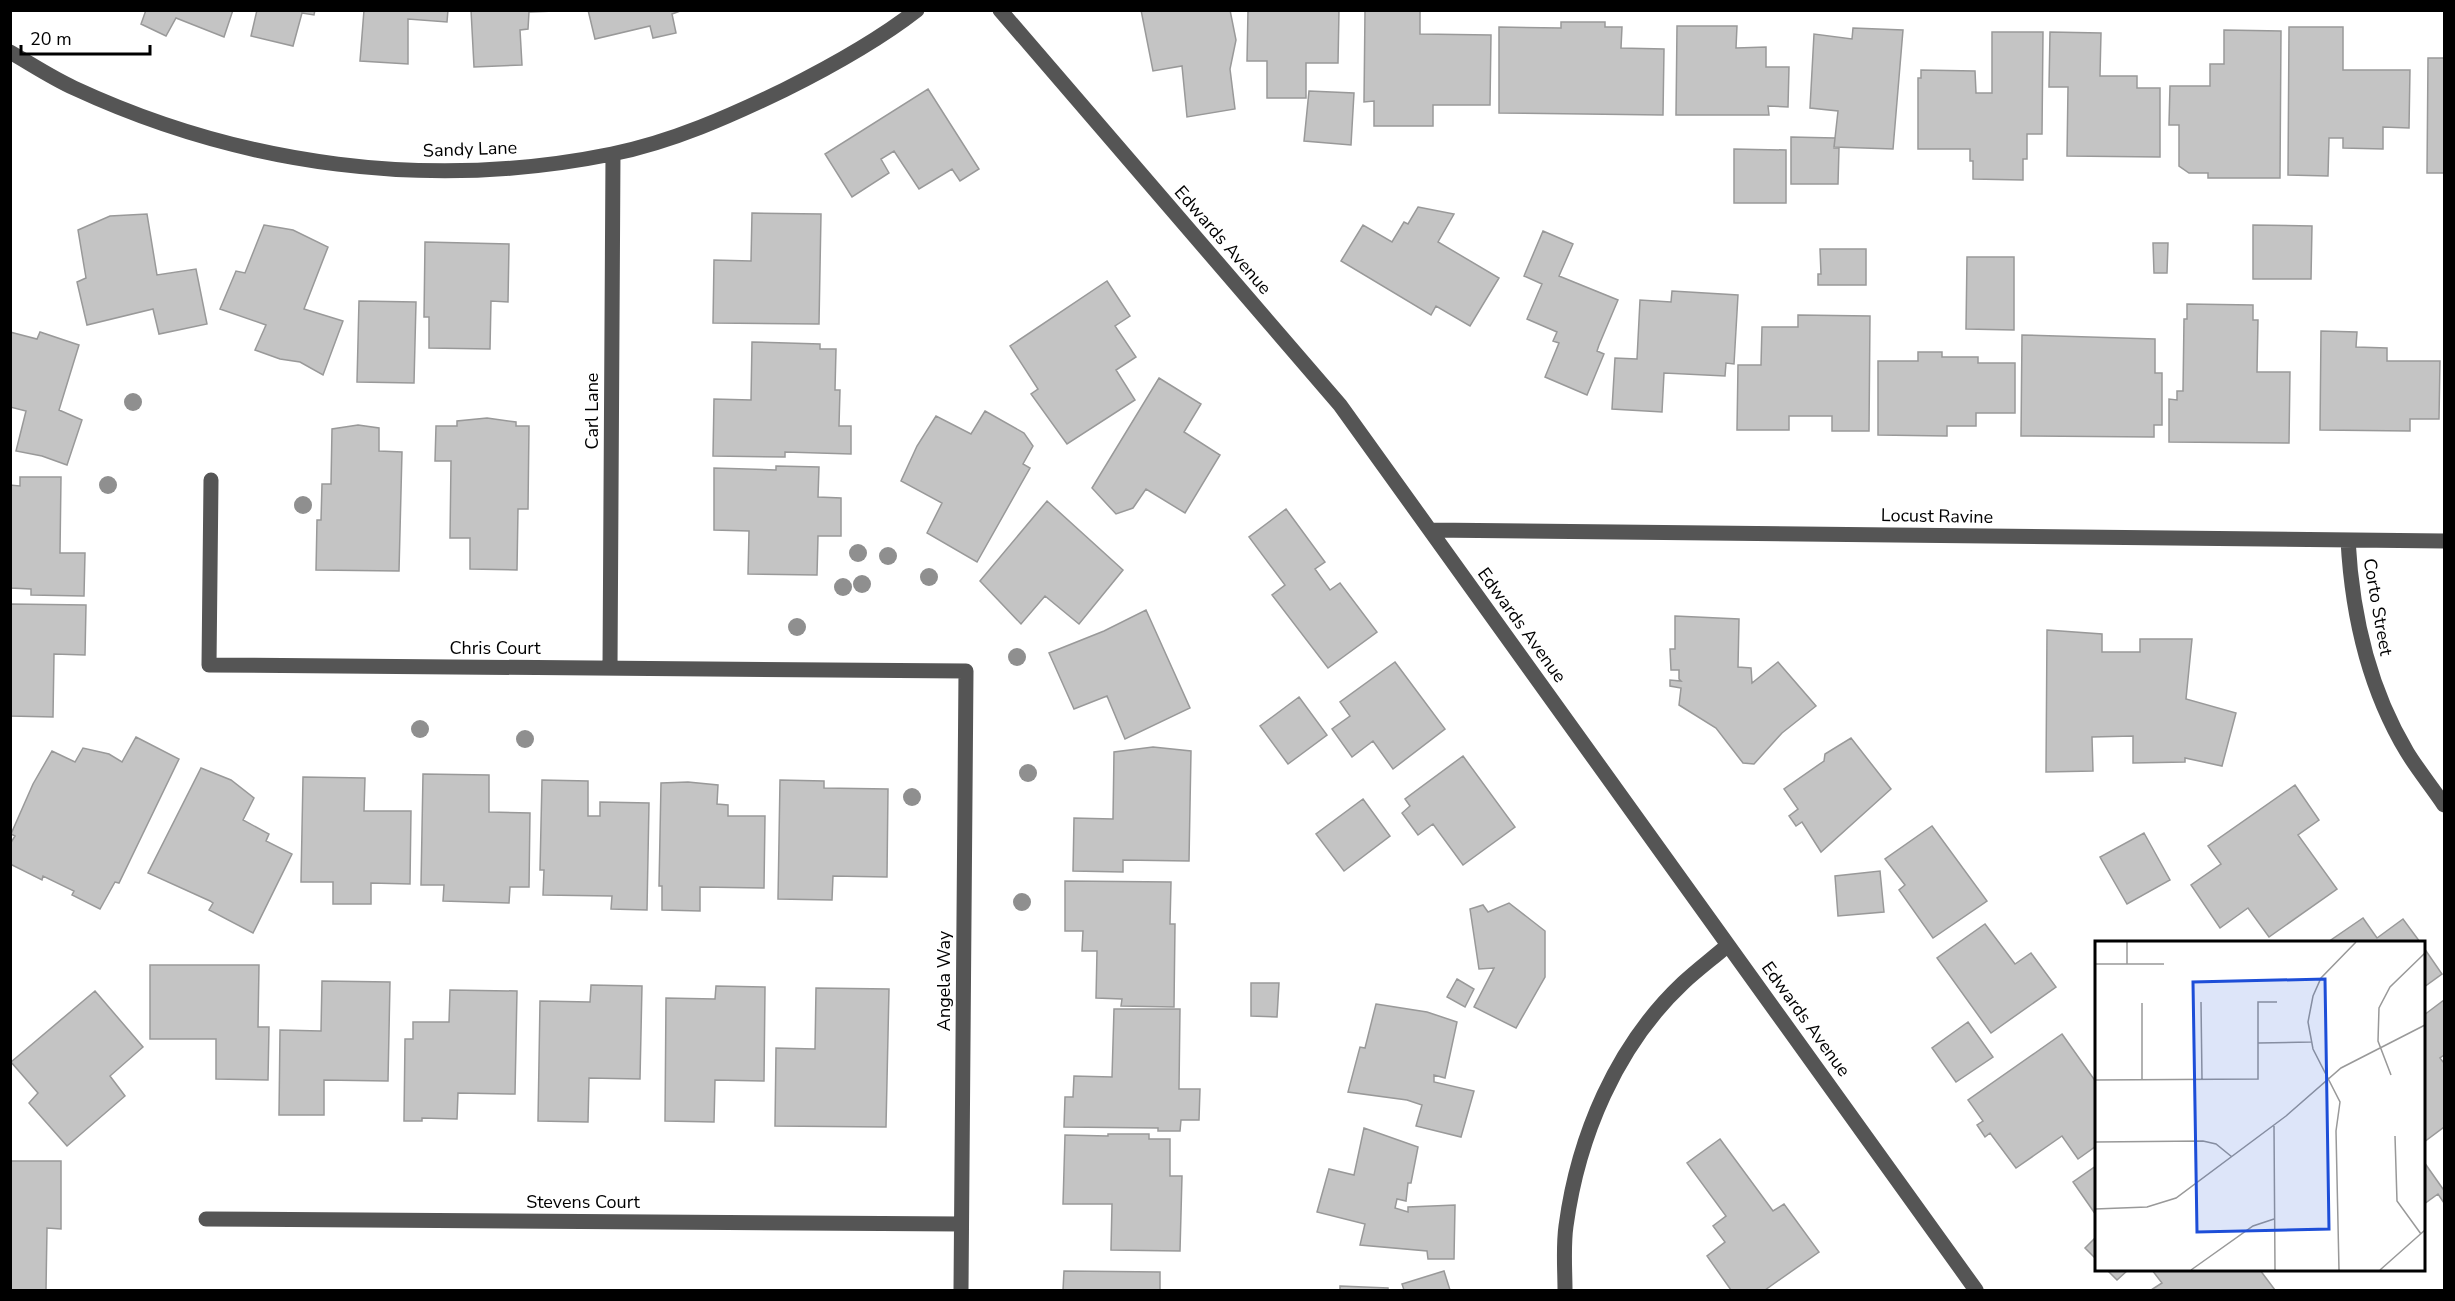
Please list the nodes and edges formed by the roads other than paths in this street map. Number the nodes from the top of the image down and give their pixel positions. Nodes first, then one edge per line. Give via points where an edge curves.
1 (917, 10) edge
2 (1000, 10) edge
3 (10, 52) edge
4 (613, 154) junction
5 (211, 480) dead end
6 (1430, 530) junction
7 (2348, 540) junction
8 (2445, 541) edge
9 (610, 668) junction
10 (966, 671) joint
11 (2445, 804) edge
12 (1728, 945) junction
13 (206, 1219) dead end
14 (961, 1224) junction
15 (961, 1290) edge
16 (1565, 1290) edge
17 (1976, 1290) edge

1 - 4 street, Sandy Lane via 826,69 749,107 687,132
2 - 6 street, Edwards Avenue via 1340,405
3 - 4 street, Sandy Lane via 72,87 164,125 247,149 331,164 459,171 516,168
4 - 9 street, Carl Lane
5 - 9 street, Chris Court via 209,665
6 - 7 street, Locust Ravine
6 - 12 street, Edwards Avenue
7 - 8 street, Locust Ravine
7 - 11 street, Corto Street via 2350,584 2361,645 2379,697 2407,752
9 - 10 street, Chris Court
10 - 14 street, Angela Way
12 - 16 street via 1682,984 1637,1036 1602,1096 1578,1161 1565,1228
12 - 17 street, Edwards Avenue
13 - 14 street, Stevens Court
14 - 15 street, Angela Way

